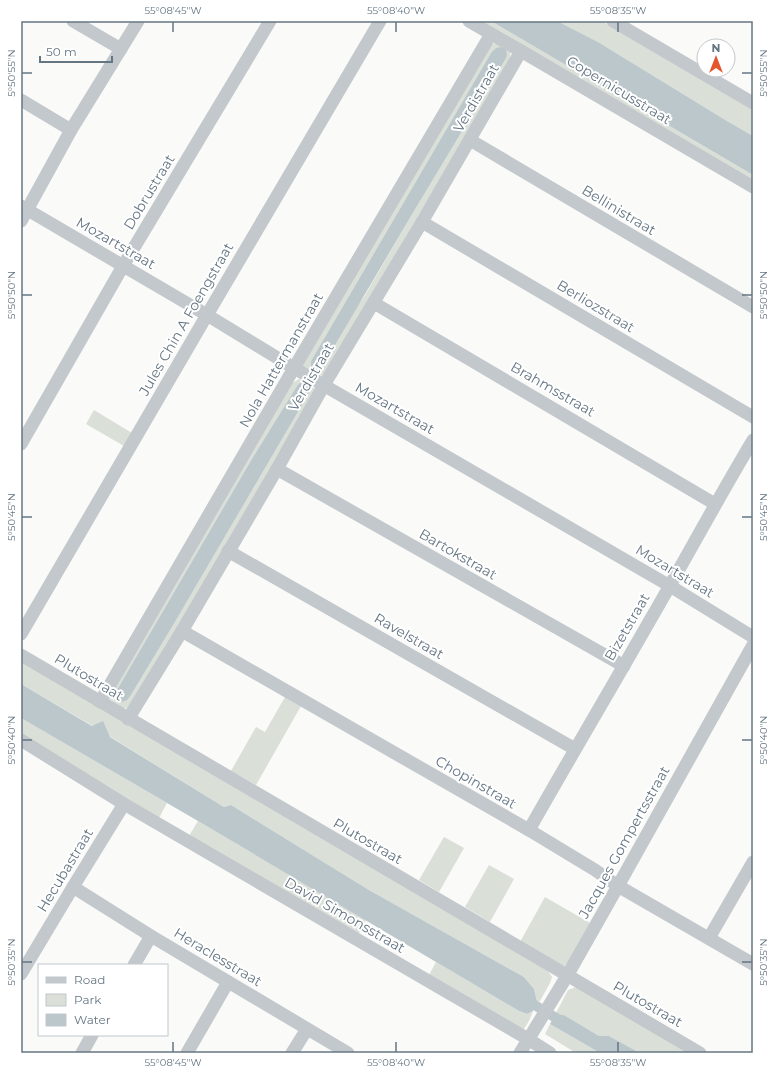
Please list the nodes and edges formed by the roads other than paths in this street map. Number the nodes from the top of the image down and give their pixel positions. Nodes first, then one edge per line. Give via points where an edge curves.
1 (73, 21) edge
2 (138, 21) edge
3 (270, 21) edge
4 (380, 21) edge
5 (469, 21) edge
6 (613, 21) edge
7 (490, 34) junction
8 (121, 49) junction
9 (521, 50) junction
10 (21, 100) edge
11 (753, 102) edge
12 (71, 130) junction
13 (470, 140) junction
14 (753, 187) edge
15 (23, 212) edge
16 (422, 222) junction
17 (123, 266) junction
18 (374, 303) junction
19 (753, 307) edge
20 (206, 315) junction
21 (294, 368) junction
22 (324, 385) junction
23 (753, 417) edge
24 (753, 440) edge
25 (21, 444) edge
26 (277, 469) junction
27 (715, 504) junction
28 (228, 551) junction
29 (670, 586) junction
30 (182, 631) junction
31 (21, 634) edge
32 (753, 637) edge
33 (753, 645) edge
34 (21, 656) edge
35 (624, 666) junction
36 (100, 702) junction
37 (128, 719) junction
38 (23, 746) edge
39 (575, 749) junction
40 (124, 804) junction
41 (529, 830) junction
42 (753, 862) edge
43 (618, 886) junction
44 (73, 887) junction
45 (151, 936) junction
46 (709, 938) junction
47 (135, 964) edge
48 (753, 964) edge
49 (21, 974) edge
50 (564, 981) junction
51 (228, 982) junction
52 (306, 1029) junction
53 (531, 1035) junction
54 (91, 1036) edge
55 (82, 1053) edge
56 (187, 1053) edge
57 (292, 1053) edge
58 (348, 1053) edge
59 (520, 1053) edge
60 (550, 1053) edge
61 (700, 1053) edge

1 - 8 street
2 - 8 street
3 - 17 street, Dobrustraat
4 - 20 street, Jules Chin A Foengstraat
5 - 7 street, Copernicusstraat
6 - 11 street
7 - 9 street, Copernicusstraat
7 - 21 street, Nola Hattermanstraat
8 - 12 street
9 - 13 street, Verdistraat
9 - 14 street, Copernicusstraat
10 - 12 street
12 - 15 street
13 - 16 street, Verdistraat
13 - 19 street, Bellinistraat
15 - 17 street, Mozartstraat
16 - 18 street, Verdistraat
16 - 23 street, Berliozstraat
17 - 20 street, Mozartstraat
17 - 25 street, Dobrustraat
18 - 22 street, Verdistraat
18 - 27 street, Brahmsstraat
20 - 21 street, Mozartstraat
20 - 31 street, Jules Chin A Foengstraat
21 - 22 street, Mozartstraat
21 - 36 street, Nola Hattermanstraat
22 - 26 street, Verdistraat
22 - 29 street, Mozartstraat
24 - 27 street, Bizetstraat
26 - 28 street, Verdistraat
26 - 35 street, Bartokstraat
27 - 29 street, Bizetstraat
28 - 30 street, Verdistraat
28 - 39 street, Ravelstraat
29 - 32 street, Mozartstraat
29 - 35 street, Bizetstraat
30 - 37 street, Verdistraat
30 - 41 street, Chopinstraat
33 - 43 street, Jacques Gompertsstraat
34 - 36 street, Plutostraat
35 - 39 street, Bizetstraat
36 - 37 street, Plutostraat
37 - 50 street, Plutostraat
38 - 40 street, David Simonsstraat
39 - 41 street, Bizetstraat
40 - 44 street, Hecubastraat
40 - 53 street, David Simonsstraat
41 - 43 street, Chopinstraat
42 - 46 street
43 - 46 street, Chopinstraat
43 - 50 street, Jacques Gompertsstraat
44 - 45 street, Heraclesstraat
44 - 49 street, Hecubastraat
45 - 47 street
45 - 51 street, Heraclesstraat
46 - 48 street, Chopinstraat
50 - 53 street, Jacques Gompertsstraat
50 - 61 street, Plutostraat
51 - 52 street, Heraclesstraat
51 - 56 street
52 - 57 street
52 - 58 street, Heraclesstraat
53 - 59 street, Jacques Gompertsstraat
53 - 60 street, David Simonsstraat
54 - 55 street

